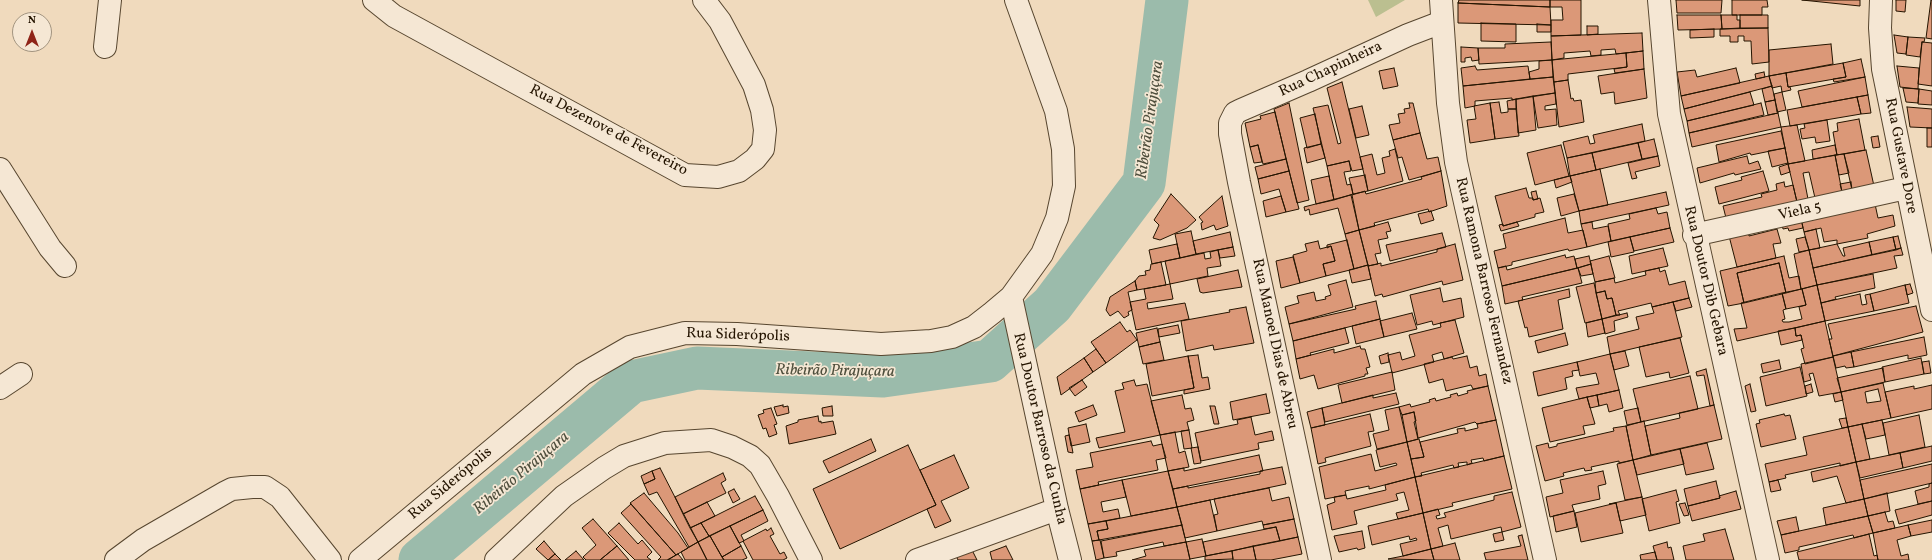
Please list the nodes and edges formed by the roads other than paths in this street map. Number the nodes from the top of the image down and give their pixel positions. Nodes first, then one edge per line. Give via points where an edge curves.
1 (110, 0) edge
2 (374, 0) edge
3 (704, 0) edge
4 (1016, 0) edge
5 (1441, 0) edge
6 (1659, 0) edge
7 (1881, 0) edge
8 (1442, 22) junction
9 (105, 47) dead end
10 (1230, 127) joint
11 (0, 169) edge
12 (1906, 188) junction
13 (1694, 235) junction
14 (65, 266) dead end
15 (1011, 297) junction
16 (1932, 310) edge
17 (21, 374) dead end
18 (0, 388) edge
19 (1057, 509) junction
20 (116, 560) edge
21 (330, 560) edge
22 (360, 560) edge
23 (496, 560) edge
24 (811, 560) edge
25 (916, 560) edge
26 (1070, 560) edge
27 (1320, 560) edge
28 (1545, 560) edge
29 (1768, 560) edge

1 - 9 street
2 - 3 street, Rua Dezenove de Fevereiro via 394,16 685,175 718,177 739,171 755,159 762,149 765,130 754,85 720,21
4 - 15 street via 1056,110 1063,149 1064,186 1057,218 1042,254
5 - 8 street, Rua Ramona Barroso Fernandez
6 - 13 street, Rua Doutor Dib Gebara via 1669,114
7 - 12 street, Rua Gustave Dore via 1882,69
8 - 10 street, Rua Chapinheira via 1241,110 1232,116
8 - 28 street, Rua Ramona Barroso Fernandez via 1448,103 1456,162
10 - 27 street, Rua Manoel Dias de Abreu via 1239,182
11 - 14 street via 46,243
12 - 13 street, Viela 5
12 - 16 street, Rua Gustave Dore
13 - 29 street, Rua Doutor Dib Gebara
15 - 19 street, Rua Doutor Barroso da Cunha
15 - 22 street, Rua Siderópolis via 974,327 952,337 931,342 881,344 685,333 630,347 583,374
17 - 18 street
19 - 25 street
19 - 26 street, Rua Doutor Barroso da Cunha
20 - 21 street via 143,540 232,489 265,487 280,497
23 - 24 street via 564,496 624,456 665,443 711,440 750,456 760,465

